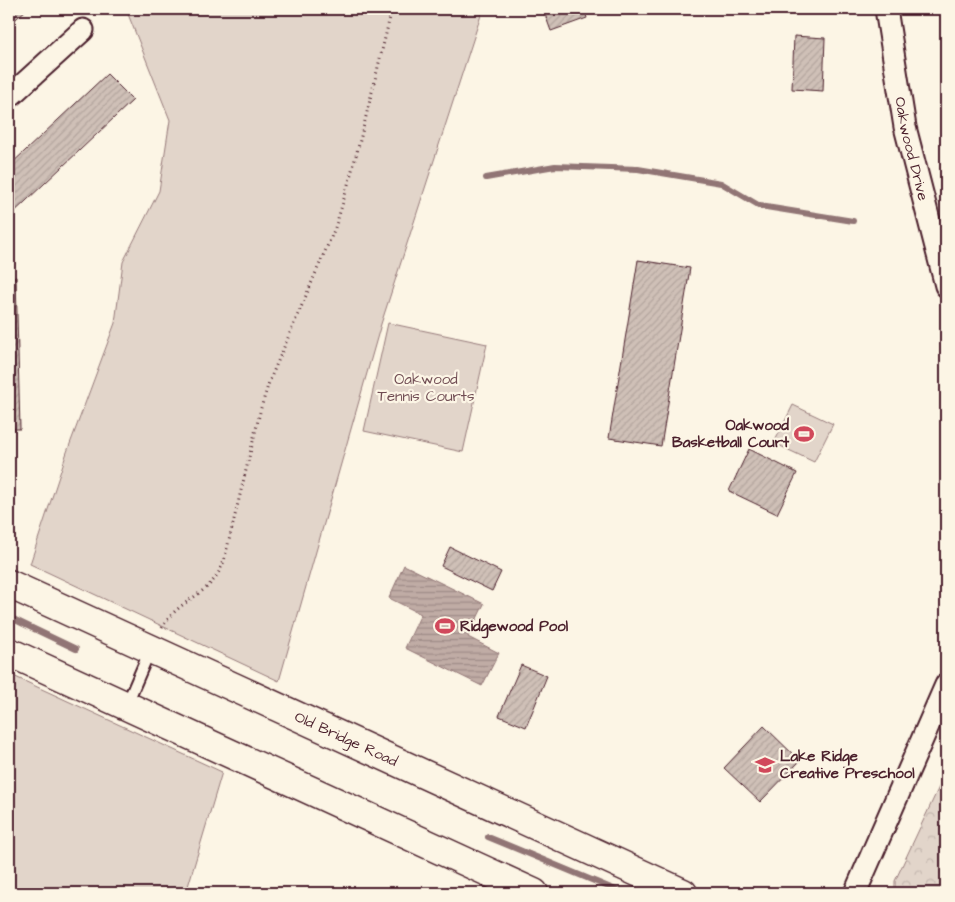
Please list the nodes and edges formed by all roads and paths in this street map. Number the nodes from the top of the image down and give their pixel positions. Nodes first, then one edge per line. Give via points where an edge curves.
1 (392, 9) edge
2 (886, 9) edge
3 (84, 30) dead end
4 (9, 97) edge
5 (946, 286) edge
6 (9, 584) edge
7 (151, 649) junction
8 (9, 652) edge
9 (946, 685) edge
10 (126, 706) junction
11 (534, 893) edge
12 (683, 893) edge
13 (855, 893) edge

1 - 7 path via 340,212 269,382 224,561 206,588 171,614
2 - 5 street, Oakwood Drive via 905,127
3 - 4 street
6 - 7 main road, Old Bridge Road
7 - 10 lane
7 - 12 main road, Old Bridge Road
8 - 10 main road
9 - 13 street
10 - 11 main road

